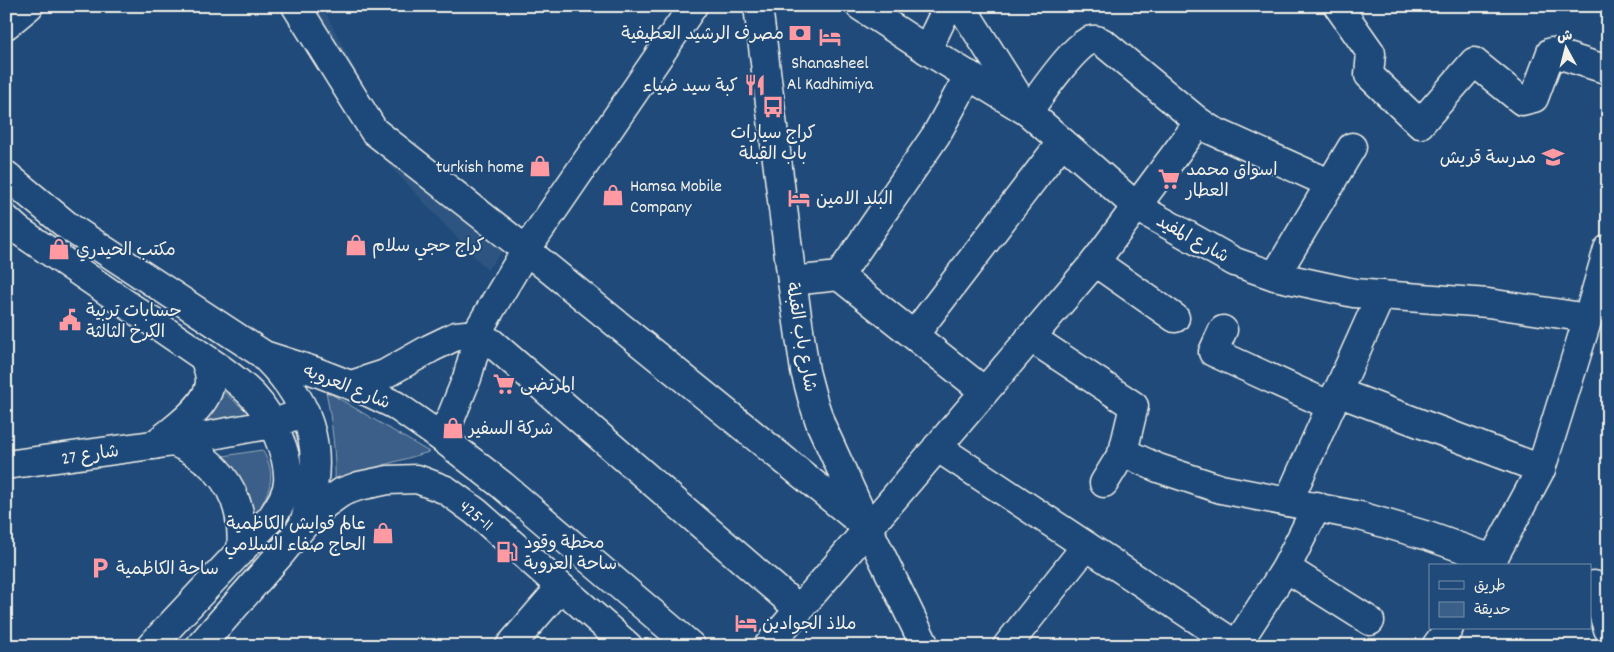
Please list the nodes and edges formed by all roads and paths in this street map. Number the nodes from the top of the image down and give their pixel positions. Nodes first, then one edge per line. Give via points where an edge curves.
1 (28, 6) edge
2 (296, 6) edge
3 (693, 6) edge
4 (758, 6) edge
5 (860, 6) edge
6 (948, 6) edge
7 (961, 6) edge
8 (1338, 6) edge
9 (6, 25) edge
10 (927, 50) junction
11 (1608, 70) edge
12 (969, 75) junction
13 (1028, 112) junction
14 (1199, 122) junction
15 (1061, 143) junction
16 (1352, 147) dead end
17 (6, 175) edge
18 (1331, 184) junction
19 (1137, 207) junction
20 (6, 219) edge
21 (526, 250) junction
22 (1608, 250) edge
23 (1095, 262) junction
24 (839, 276) junction
25 (1275, 276) junction
26 (792, 281) junction
27 (1381, 295) junction
28 (1175, 318) dead end
29 (1588, 318) junction
30 (1223, 330) dead end
31 (476, 334) junction
32 (914, 335) junction
33 (1030, 337) junction
34 (256, 350) junction
35 (213, 363) junction
36 (351, 385) junction
37 (984, 391) junction
38 (254, 397) junction
39 (1334, 399) junction
40 (305, 412) junction
41 (272, 424) junction
42 (438, 435) junction
43 (164, 443) junction
44 (937, 447) junction
45 (1123, 452) junction
46 (6, 465) edge
47 (1541, 469) junction
48 (1104, 483) dead end
49 (1288, 502) junction
50 (1317, 506) junction
51 (303, 526) junction
52 (868, 528) junction
53 (1086, 546) junction
54 (241, 551) junction
55 (1491, 562) edge
56 (1286, 568) junction
57 (1597, 585) edge
58 (561, 587) junction
59 (799, 609) junction
60 (1370, 621) dead end
61 (1608, 629) edge
62 (1448, 630) edge
63 (1017, 642) edge
64 (151, 646) edge
65 (200, 646) edge
66 (510, 646) edge
67 (628, 646) edge
68 (691, 646) edge
69 (768, 646) edge
70 (926, 646) edge
71 (1236, 646) edge
72 (1436, 646) edge

1 - 9 street
2 - 21 street via 374,131
3 - 21 street
4 - 26 street, شارع باب القبلة
5 - 10 street, شارع المفيد
6 - 10 street
7 - 13 street
8 - 11 street via 1371,53 1369,75 1420,124 1474,62 1522,101 1534,98 1550,52
10 - 12 street, شارع المفيد
12 - 13 street, شارع المفيد
12 - 24 street via 936,134
13 - 14 street via 1077,49 1091,40 1098,40
13 - 15 street, شارع المفيد
14 - 18 street
14 - 19 street
15 - 19 street, شارع المفيد
15 - 32 street
16 - 18 street
17 - 34 street, شارع العروبه via 69,227
18 - 25 street
19 - 23 street
19 - 25 street, شارع المفيد via 1235,262
20 - 35 street
21 - 31 street
21 - 52 street
22 - 29 street
23 - 28 street
23 - 33 street
24 - 26 street
24 - 32 street
25 - 27 street, شارع المفيد via 1354,293
26 - 52 street, شارع باب القبلة via 812,401
27 - 29 street, شارع المفيد via 1488,302
27 - 39 street
29 - 47 street
30 - 39 street via 1213,352
31 - 36 street via 456,336 385,374
31 - 42 street via 467,378 450,420
31 - 59 street via 492,344
32 - 37 street
33 - 37 street
33 - 45 street via 1134,406
34 - 35 street via 243,366 232,370
34 - 36 street, شارع العروبه
34 - 38 street via 250,378
34 - 40 street, 425-11 via 281,372
35 - 38 street
35 - 43 street via 207,392
36 - 42 street, شارع العروبه via 395,406
37 - 44 street
38 - 41 street
39 - 47 street
39 - 49 street
40 - 41 street, شارع 27
40 - 51 street, 425-11 via 312,434 315,481
41 - 43 street, شارع 27
41 - 54 street via 281,444 288,483 283,501 272,517
42 - 68 street, شارع العروبه via 502,484
43 - 46 street, شارع 27
43 - 54 street via 194,452 213,465 231,489 241,518
44 - 52 street
44 - 53 street
45 - 48 street
45 - 49 street via 1190,479
47 - 55 street
49 - 50 street
50 - 55 street via 1390,524
50 - 56 street
51 - 58 street, 425-11 via 342,492 388,480 417,479 446,490 468,506
51 - 65 street, 425-11
52 - 59 street
52 - 70 street, شارع باب القبلة
53 - 63 street
53 - 71 street
54 - 64 street
56 - 60 street
56 - 71 street
57 - 61 street
58 - 66 street
58 - 67 street, 425-11
59 - 69 street
62 - 72 street

